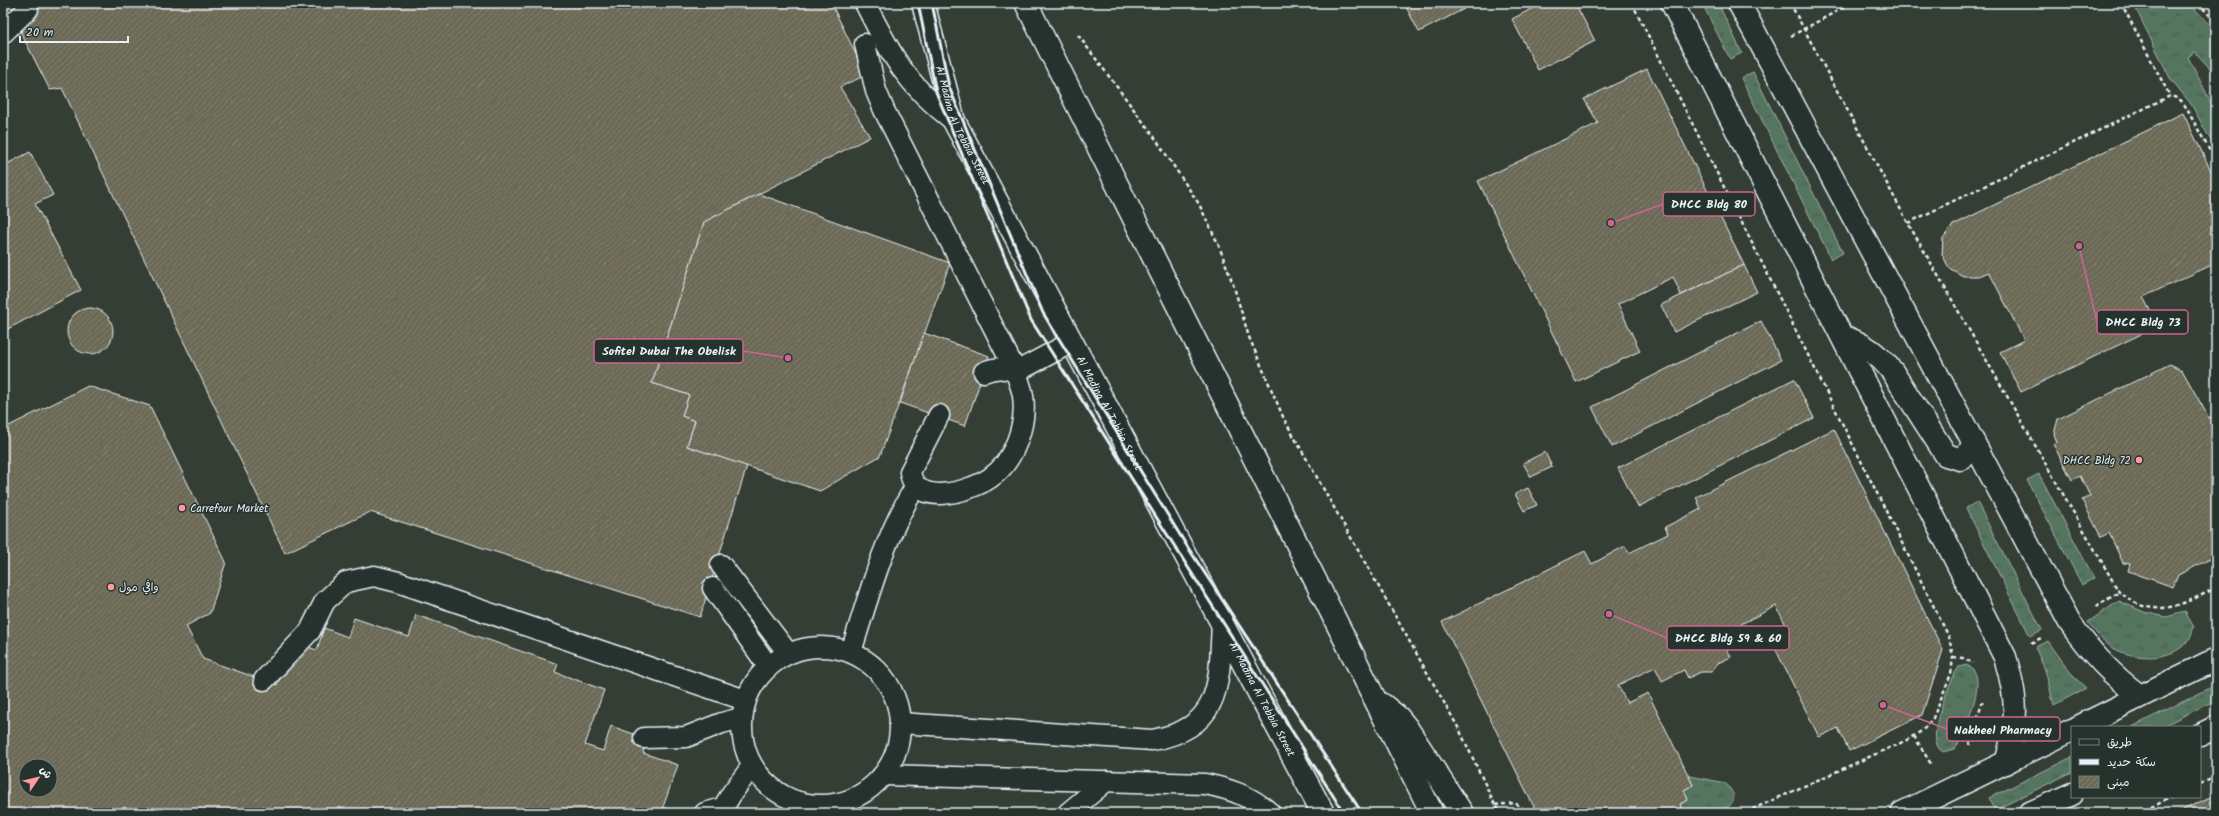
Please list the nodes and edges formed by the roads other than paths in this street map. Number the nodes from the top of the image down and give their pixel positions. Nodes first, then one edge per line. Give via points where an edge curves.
1 (865, 3) edge
2 (923, 3) edge
3 (1026, 3) edge
4 (1672, 3) edge
5 (1741, 4) edge
6 (28, 9) dead end
7 (3, 33) edge
8 (865, 44) dead end
9 (954, 121) junction
10 (1842, 336) junction
11 (1072, 342) junction
12 (984, 372) dead end
13 (1016, 372) junction
14 (939, 415) dead end
15 (1973, 442) junction
16 (915, 487) junction
17 (721, 565) dead end
18 (713, 588) dead end
19 (1222, 621) junction
20 (788, 652) junction
21 (851, 652) junction
22 (2216, 659) edge
23 (768, 666) junction
24 (264, 680) dead end
25 (2140, 696) junction
26 (1375, 700) junction
27 (743, 709) junction
28 (900, 723) junction
29 (2080, 726) edge
30 (2216, 727) edge
31 (2071, 730) edge
32 (2201, 734) edge
33 (644, 738) dead end
34 (2006, 763) junction
35 (752, 766) junction
36 (884, 775) junction
37 (1106, 781) junction
38 (2071, 794) edge
39 (818, 809) edge
40 (705, 813) edge
41 (1068, 813) edge
42 (1270, 813) edge
43 (1323, 813) edge
44 (1432, 813) edge
45 (1462, 813) edge
46 (1902, 813) edge
47 (2030, 813) edge

1 - 9 lane via 893,57 910,81 930,102
2 - 9 street, Al Madina Al Tebbia Street
3 - 26 street
4 - 10 street
5 - 15 street
6 - 7 lane
8 - 13 lane via 876,90 884,110
9 - 11 street, Al Madina Al Tebbia Street
10 - 15 street via 1862,343 1883,360 1946,455 1960,459 1972,449
10 - 34 street via 2005,657 2014,688 2016,711 2014,736
11 - 13 lane
11 - 19 street, Al Madina Al Tebbia Street
12 - 13 lane via 994,368 1005,368
13 - 16 lane via 1023,396 1022,426 1016,445 1005,463 991,477 964,489 936,494 923,493
14 - 16 lane via 912,464 911,480
15 - 25 street via 2070,623 2088,649 2105,667
16 - 21 lane via 887,542
17 - 20 lane
18 - 23 lane
19 - 28 lane via 1217,687 1211,704 1186,730 1170,737 1152,740
19 - 43 street, Al Madina Al Tebbia Street
20 - 21 lane via 830,646
20 - 23 lane
21 - 28 lane via 870,664 886,680 896,701
22 - 25 street
23 - 27 lane via 754,681
24 - 27 lane via 310,631 325,601 346,582 374,576 398,582
25 - 29 street
26 - 44 street
26 - 45 street via 1387,707 1407,728
27 - 33 lane via 722,723 686,737
27 - 35 lane via 743,743
28 - 36 lane via 899,741
30 - 32 street
31 - 34 street
34 - 46 street
35 - 39 lane via 769,787 791,800
35 - 40 lane via 724,808
36 - 37 lane
36 - 39 lane via 865,793 842,803
37 - 41 lane
37 - 42 lane via 1218,786 1244,795
38 - 47 street

